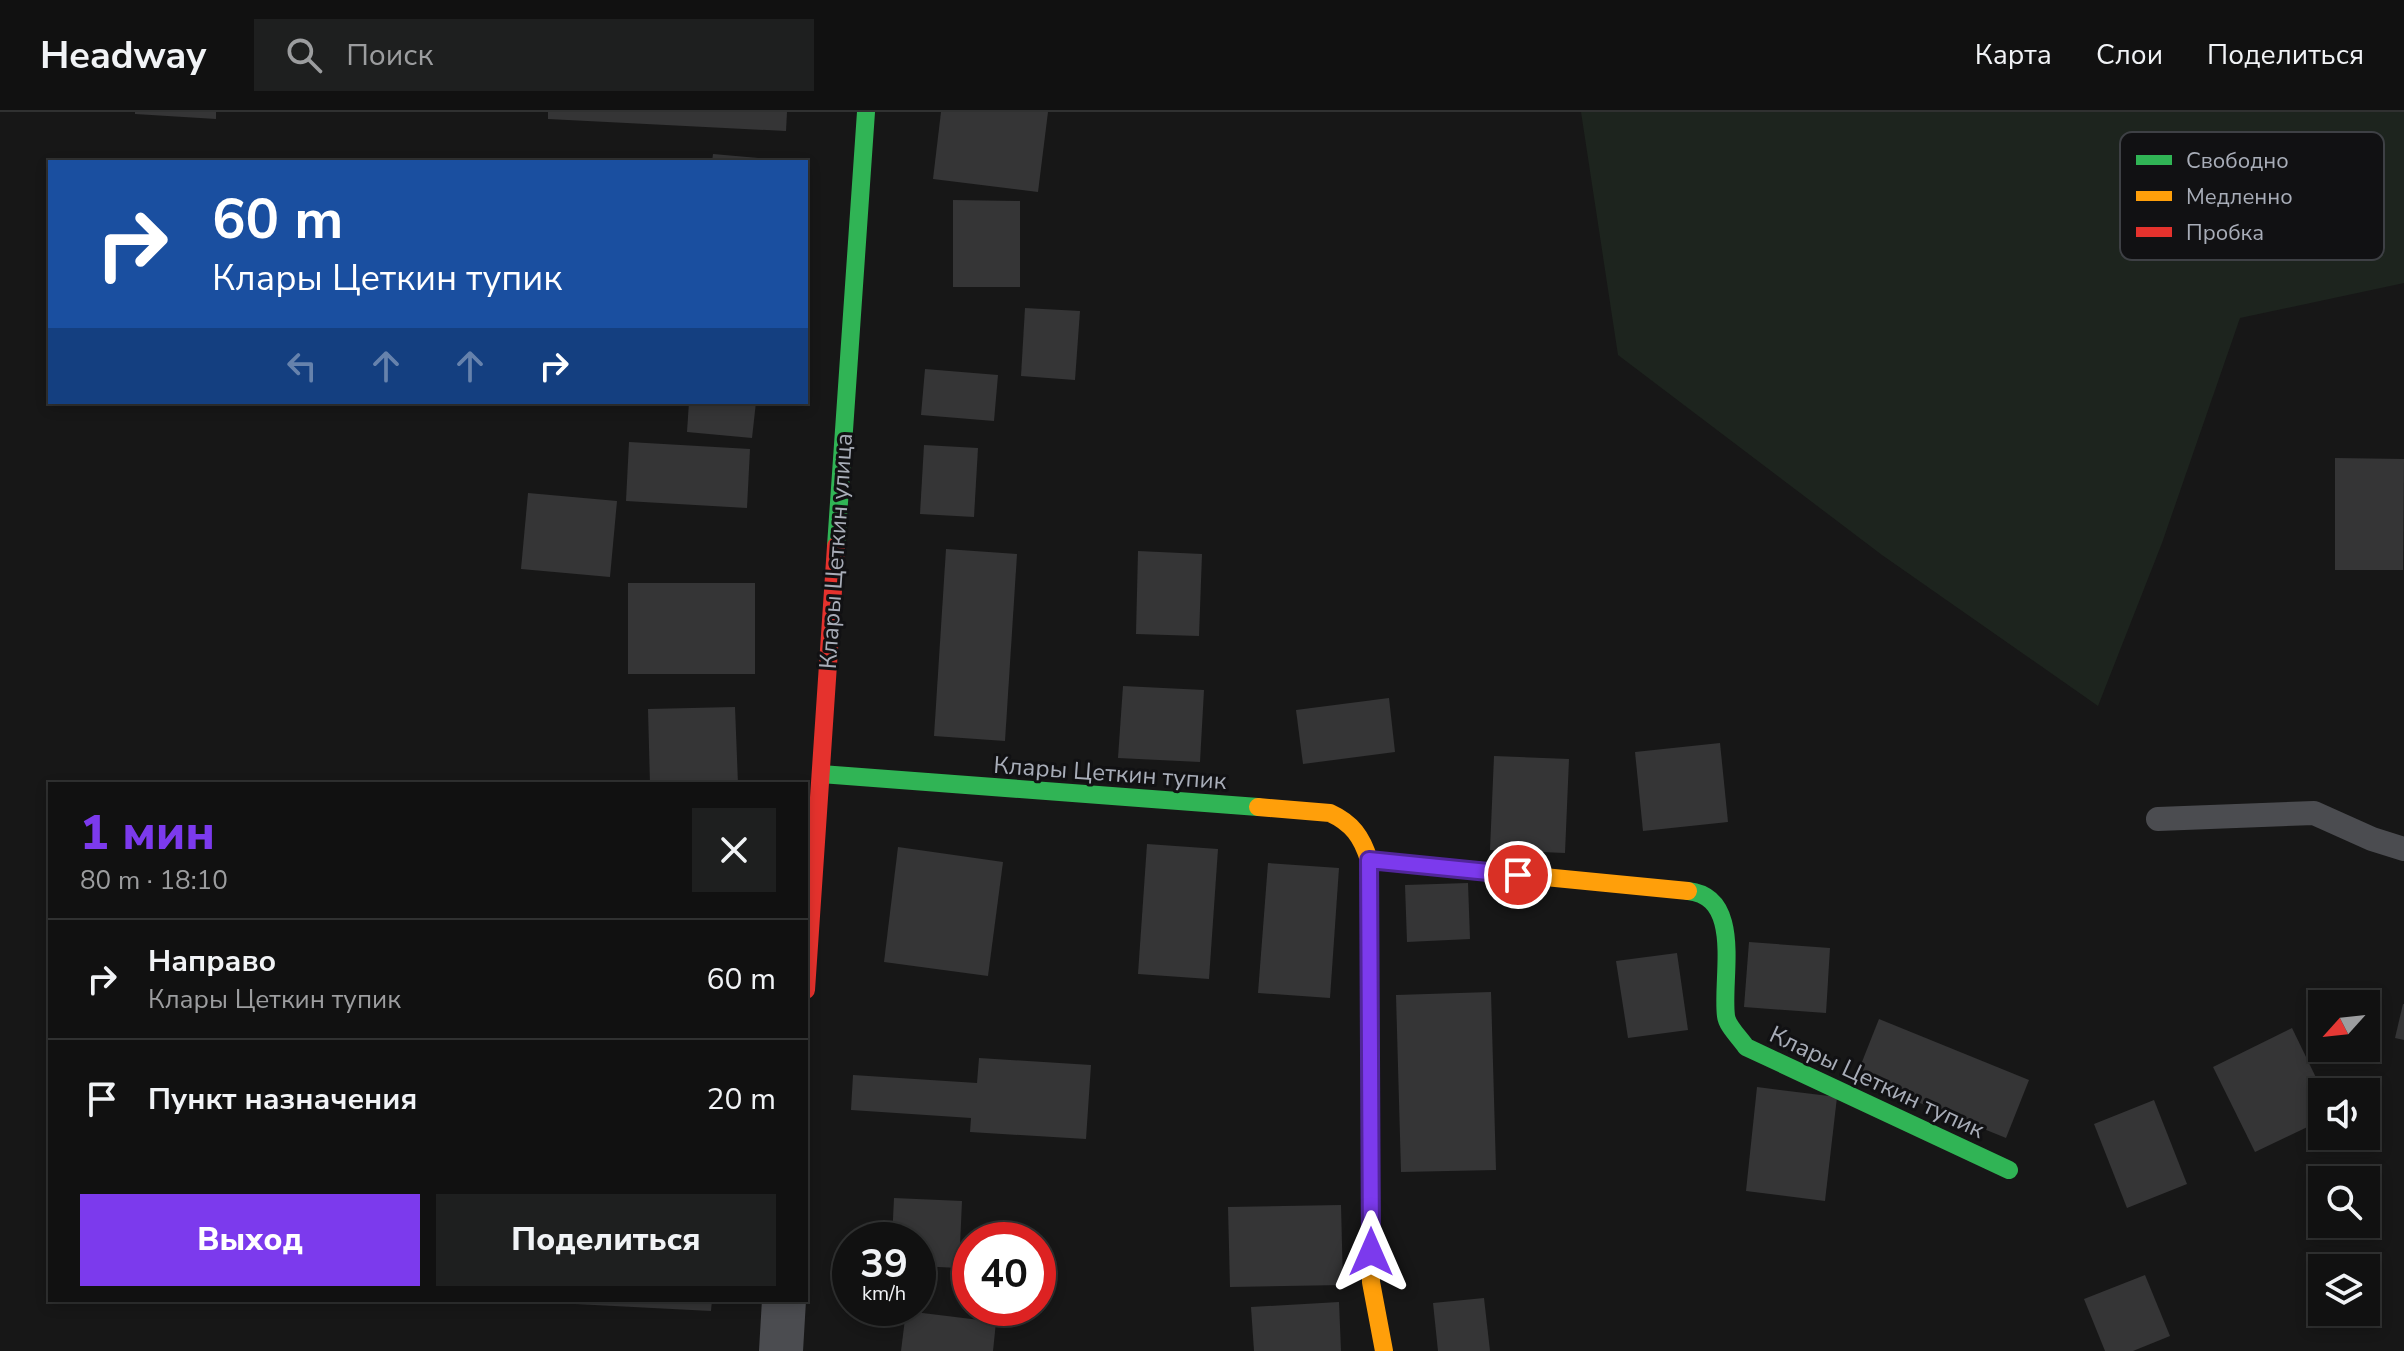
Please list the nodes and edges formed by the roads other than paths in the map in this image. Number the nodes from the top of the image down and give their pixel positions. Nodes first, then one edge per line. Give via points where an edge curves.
1 (866, 112) edge
2 (821, 774) junction
3 (2158, 819) dead end
4 (2404, 849) edge
5 (1369, 860) junction
6 (808, 961) edge
7 (2009, 1170) dead end
8 (784, 1302) edge
9 (781, 1351) edge
10 (1384, 1351) edge

1 - 2 street, Клары Цеткин улица
2 - 5 street, Клары Цеткин тупик via 1330,813 1348,821 1362,837
2 - 6 street, Клары Цеткин улица
3 - 4 lane via 2314,813
5 - 7 street, Клары Цеткин тупик via 1696,892 1716,905 1726,930 1726,1019 1746,1047
5 - 10 street, Клары Цеткин тупик via 1371,1282
8 - 9 street

